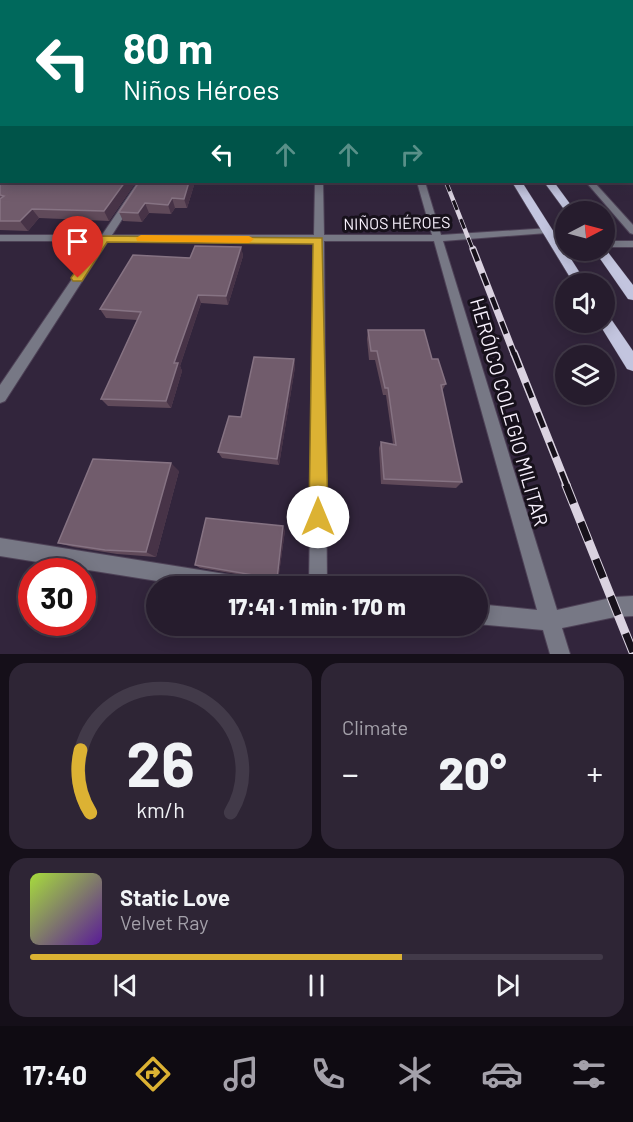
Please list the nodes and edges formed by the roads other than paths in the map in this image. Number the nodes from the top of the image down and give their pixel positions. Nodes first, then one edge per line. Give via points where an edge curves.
1 (141, 183) edge
2 (319, 183) edge
3 (421, 183) edge
4 (518, 183) edge
5 (550, 183) edge
6 (591, 183) edge
7 (563, 201) edge
8 (547, 230) junction
9 (633, 231) edge
10 (0, 238) edge
11 (104, 238) junction
12 (438, 238) junction
13 (318, 240) junction
14 (615, 244) edge
15 (633, 244) edge
16 (608, 261) edge
17 (574, 273) edge
18 (633, 295) edge
19 (613, 333) edge
20 (633, 364) edge
21 (0, 397) edge
22 (0, 548) edge
23 (180, 576) edge
24 (318, 576) edge
25 (633, 606) edge
26 (488, 615) edge
27 (549, 621) junction
28 (560, 654) edge

1 - 11 street
2 - 13 street
3 - 12 street, HERÓICO COLEGIO MILITAR
4 - 8 main road
5 - 7 main road
6 - 9 street
8 - 12 street, NIÑOS HÉROES
8 - 17 main road
10 - 11 street, NIÑOS HÉROES
11 - 13 street, NIÑOS HÉROES
11 - 21 street
12 - 13 street, NIÑOS HÉROES
12 - 27 street, HERÓICO COLEGIO MILITAR
13 - 24 street
14 - 15 street
16 - 18 main road
19 - 20 main road
22 - 23 street
25 - 27 street
26 - 27 street
27 - 28 street, HERÓICO COLEGIO MILITAR

